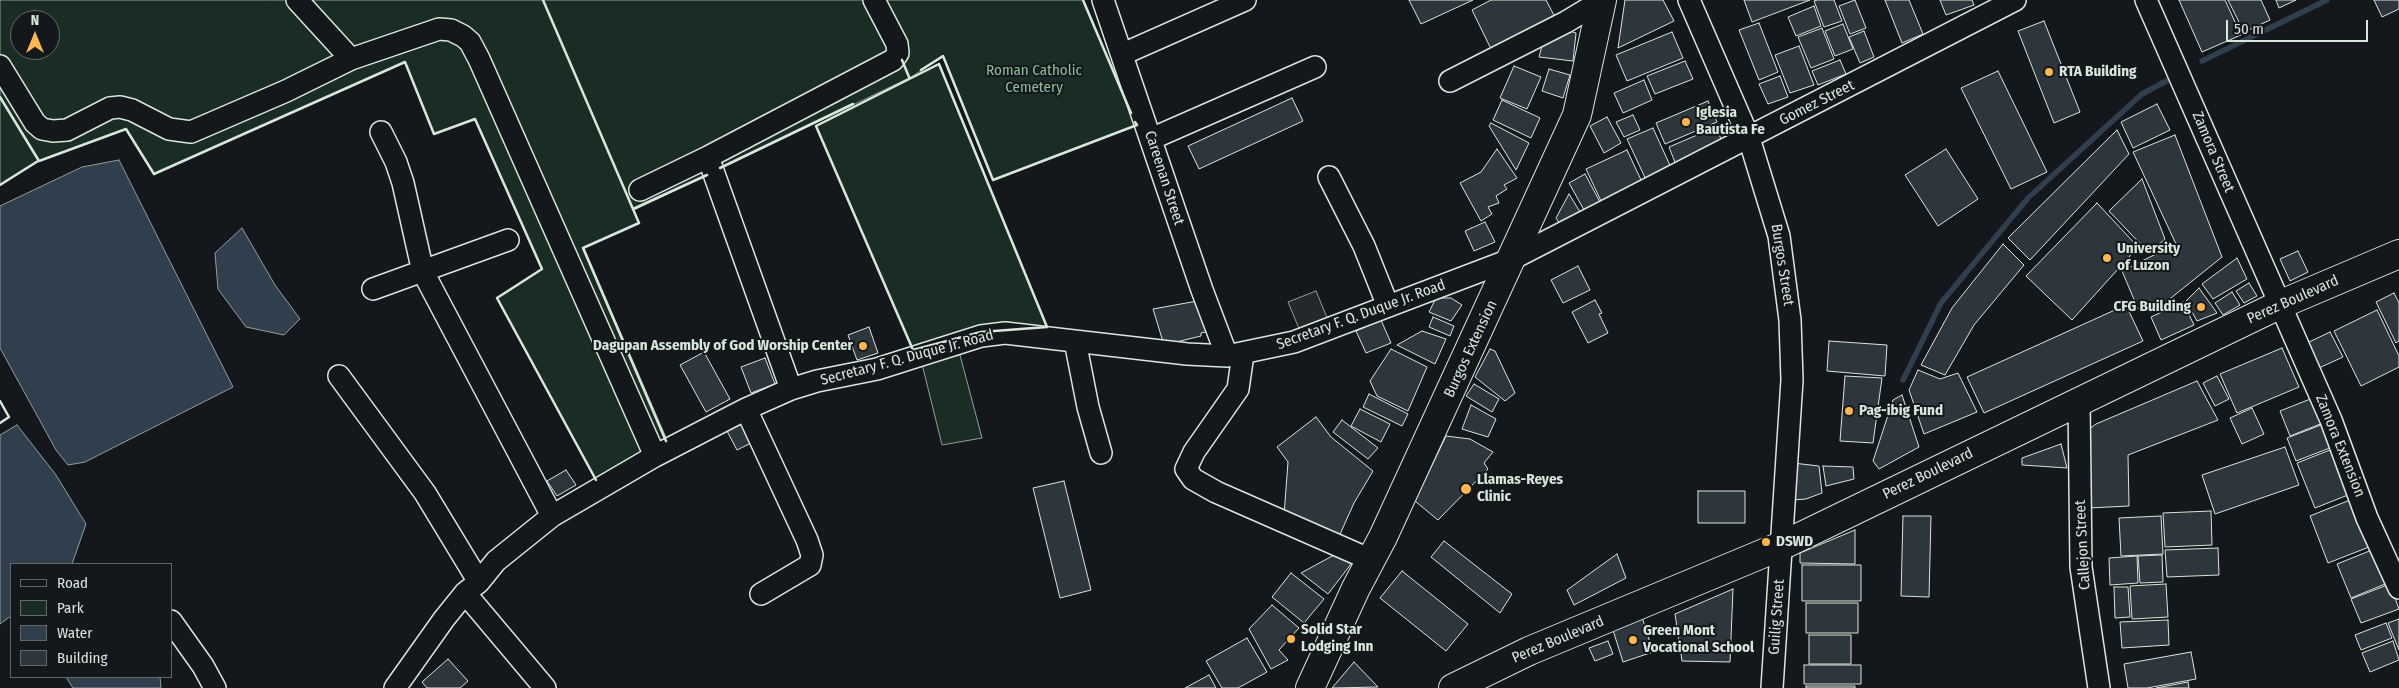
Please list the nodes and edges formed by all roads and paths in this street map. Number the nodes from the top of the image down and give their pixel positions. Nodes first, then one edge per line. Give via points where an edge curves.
1 (297, 0) edge
2 (874, 0) edge
3 (1103, 0) edge
4 (1246, 0) edge
5 (1689, 0) edge
6 (2015, 0) edge
7 (2146, 0) edge
8 (1601, 1) edge
9 (1123, 54) junction
10 (351, 59) junction
11 (0, 66) edge
12 (1315, 67) dead end
13 (1450, 81) dead end
14 (381, 132) dead end
15 (1749, 138) junction
16 (1151, 139) junction
17 (708, 157) junction
18 (1329, 177) dead end
19 (640, 190) dead end
20 (508, 240) dead end
21 (2399, 254) edge
22 (1512, 260) junction
23 (423, 272) junction
24 (373, 289) dead end
25 (2279, 305) junction
26 (1388, 306) junction
27 (1075, 341) junction
28 (1235, 355) junction
29 (339, 376) dead end
30 (791, 390) junction
31 (2079, 401) junction
32 (746, 409) junction
33 (1101, 453) dead end
34 (655, 456) junction
35 (552, 516) junction
36 (1781, 546) junction
37 (1371, 560) junction
38 (472, 588) junction
39 (2399, 588) edge
40 (760, 594) dead end
41 (172, 622) edge
42 (400, 686) edge
43 (215, 688) edge
44 (545, 688) edge
45 (1310, 688) edge
46 (1453, 688) edge
47 (1772, 688) edge
48 (2098, 688) edge

1 - 10 street
2 - 17 street via 897,44 898,53 893,60
3 - 9 street, Careenan Street
4 - 9 street
5 - 15 street, Burgos Street
6 - 15 street, Gomez Street
7 - 25 street, Zamora Street
8 - 13 street
8 - 22 main road, Burgos Extension via 1577,115
9 - 16 street, Careenan Street
10 - 11 street via 191,132 169,129 120,107 110,108 67,130 42,128 35,124
10 - 34 street via 439,29 451,30 470,42
12 - 16 street
14 - 23 street via 403,183
15 - 22 street, Gomez Street
15 - 36 street, Burgos Street via 1779,236 1790,320 1792,380
16 - 28 street, Careenan Street via 1202,290
17 - 19 street
17 - 30 street
18 - 26 street via 1364,246
20 - 23 street
21 - 25 main road, Perez Boulevard
22 - 26 street, Secretary F. Q. Duque Jr. Road
22 - 37 main road, Burgos Extension
23 - 24 street
23 - 35 street
25 - 31 main road, Perez Boulevard
25 - 39 street, Zamora Extension via 2331,420
26 - 28 street, Secretary F. Q. Duque Jr. Road via 1294,342
27 - 28 street, Secretary F. Q. Duque Jr. Road via 1188,354
27 - 30 street, Secretary F. Q. Duque Jr. Road via 1005,333 981,336 877,369 816,381
27 - 33 street
28 - 37 street via 1238,390 1194,452 1186,469 1193,479 1216,492
29 - 38 street via 425,492
30 - 32 street, Secretary F. Q. Duque Jr. Road
31 - 36 main road, Perez Boulevard
31 - 48 street, Callejon Street via 2082,568
32 - 34 street, Secretary F. Q. Duque Jr. Road
32 - 40 street via 812,555 810,565
34 - 35 street, Secretary F. Q. Duque Jr. Road
35 - 38 street, Secretary F. Q. Duque Jr. Road via 496,562
36 - 46 main road, Perez Boulevard via 1529,651
36 - 47 street, Guilig Street
37 - 45 main road, Burgos Extension
38 - 42 street, Secretary F. Q. Duque Jr. Road
38 - 44 street
41 - 43 street

